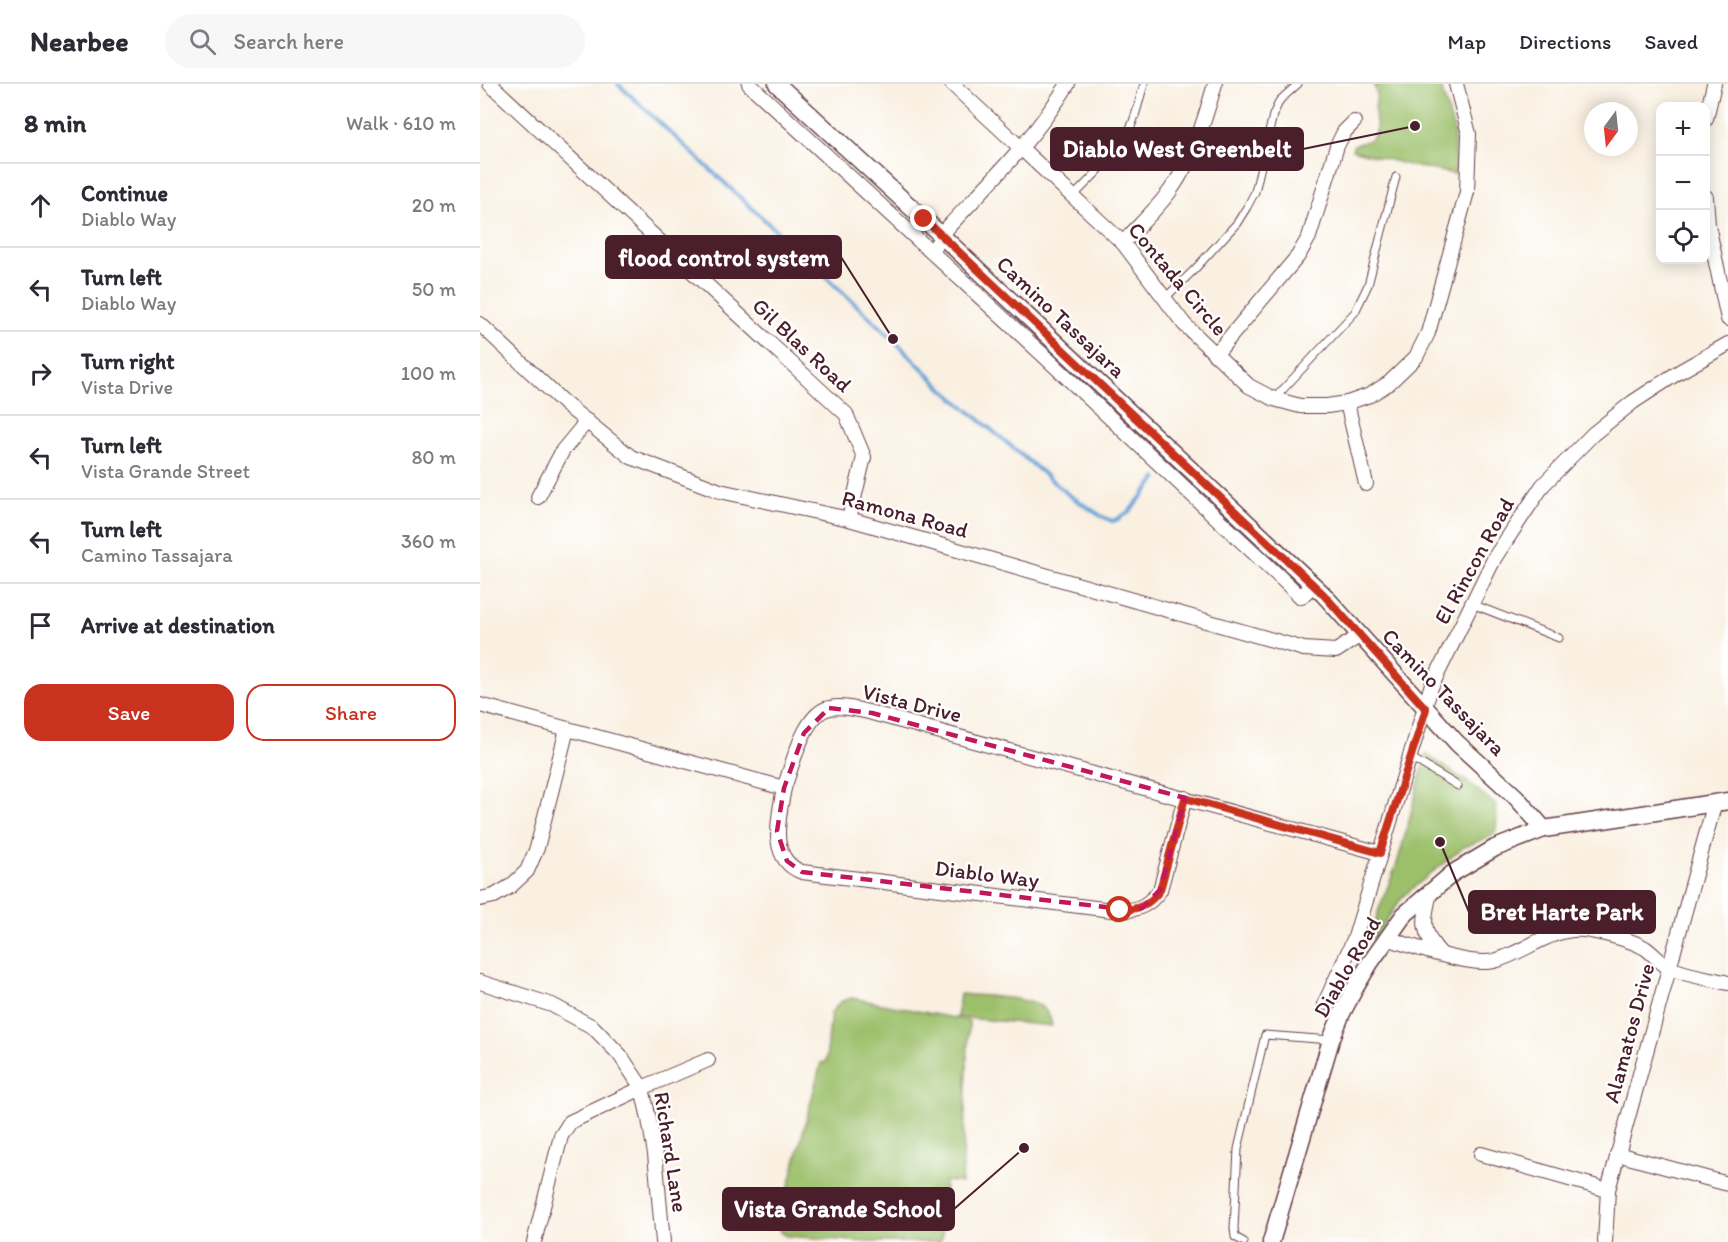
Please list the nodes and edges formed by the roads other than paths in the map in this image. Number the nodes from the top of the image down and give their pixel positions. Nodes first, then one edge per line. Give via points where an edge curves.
1 (490, 84) edge
2 (749, 84) edge
3 (777, 84) edge
4 (952, 84) edge
5 (1068, 84) edge
6 (1144, 84) edge
7 (1215, 84) edge
8 (1298, 84) edge
9 (1456, 84) edge
10 (1714, 84) edge
11 (1710, 102) edge
12 (1354, 122) dead end
13 (1021, 150) junction
14 (1396, 177) dead end
15 (1073, 197) junction
16 (1707, 210) edge
17 (941, 235) junction
18 (1123, 243) junction
19 (931, 252) junction
20 (1164, 299) junction
21 (1728, 319) edge
22 (480, 324) edge
23 (1728, 344) edge
24 (1215, 356) junction
25 (1274, 399) junction
26 (1347, 403) junction
27 (587, 421) junction
28 (1366, 484) dead end
29 (538, 497) dead end
30 (849, 519) junction
31 (1313, 585) junction
32 (1472, 604) junction
33 (1359, 636) junction
34 (1559, 638) dead end
35 (480, 705) edge
36 (1426, 709) junction
37 (567, 729) junction
38 (1410, 757) junction
39 (1458, 786) dead end
40 (784, 788) junction
41 (1185, 798) junction
42 (1721, 802) edge
43 (1544, 829) junction
44 (1380, 853) junction
45 (1430, 893) junction
46 (480, 899) edge
47 (1387, 938) junction
48 (1441, 954) junction
49 (1669, 968) junction
50 (480, 982) edge
51 (1728, 983) edge
52 (1325, 1003) dead end
53 (1331, 1040) junction
54 (708, 1059) dead end
55 (642, 1088) junction
56 (1481, 1154) dead end
57 (1617, 1154) junction
58 (1728, 1184) edge
59 (1608, 1190) junction
60 (534, 1242) edge
61 (663, 1242) edge
62 (1244, 1242) edge
63 (1271, 1242) edge
64 (1605, 1242) edge

1 - 30 street, Gil Blas Road via 846,414 864,457
2 - 19 street, Camino Tassajara
3 - 17 street, Camino Tassajara
4 - 13 street, Contada Circle
5 - 13 street
6 - 15 lane via 1124,139
7 - 18 street via 1190,158 1170,192
8 - 20 lane via 1280,100 1248,207
9 - 26 street, Contada Circle via 1469,134 1467,192 1428,333 1416,357 1389,383
10 - 11 street
12 - 24 street via 1337,146 1308,237 1298,256
13 - 15 street, Contada Circle
13 - 17 street
14 - 25 lane via 1368,285 1355,312
15 - 18 street, Contada Circle
16 - 21 street
17 - 19 street
17 - 31 street, Camino Tassajara
18 - 20 street, Contada Circle
19 - 31 street, Camino Tassajara via 1301,597
20 - 24 street, Contada Circle
22 - 27 street, Ramona Road
23 - 32 street, El Rincon Road via 1633,402 1559,468 1543,485 1495,557
24 - 25 street, Contada Circle via 1249,386
25 - 26 street, Contada Circle via 1300,406
26 - 28 street
27 - 29 street via 563,450
27 - 30 street, Ramona Road via 631,456 720,491
30 - 33 street, Ramona Road via 1304,649 1336,651
31 - 33 street, Camino Tassajara
32 - 34 lane
32 - 36 street, El Rincon Road via 1431,687
33 - 36 street, Camino Tassajara
35 - 37 street
36 - 38 street, El Rincon Road
36 - 43 street, Camino Tassajara
37 - 40 street
37 - 46 street via 537,848 527,871 511,886
38 - 39 lane
38 - 44 street, El Rincon Road
40 - 41 street, Vista Drive via 813,718 829,708 849,708
40 - 41 street, Diablo Way via 777,831 779,848 793,869 1120,910 1142,908 1160,890
41 - 44 street, Vista Drive
42 - 43 street, Diablo Road
42 - 49 street, Alamatos Drive
43 - 45 street, Diablo Road via 1495,848 1453,873
44 - 52 street, El Rincon Road via 1355,937
45 - 47 street, Diablo Road via 1404,915
45 - 48 street via 1425,910 1426,933
47 - 48 street
47 - 53 street, Diablo Road via 1355,988
48 - 49 street via 1491,962 1560,932 1583,930 1644,947
49 - 51 street
49 - 57 street, Alamatos Drive
50 - 55 street, Richard Lane via 552,1005 594,1027 620,1055
53 - 62 lane via 1265,1035 1235,1171 1235,1237
53 - 63 street, Diablo Road
54 - 55 street
55 - 60 street via 570,1122 561,1136
55 - 61 street, Richard Lane via 655,1154
56 - 59 street
57 - 58 street
57 - 59 street, Alamatos Drive
59 - 64 street, Alamatos Drive

